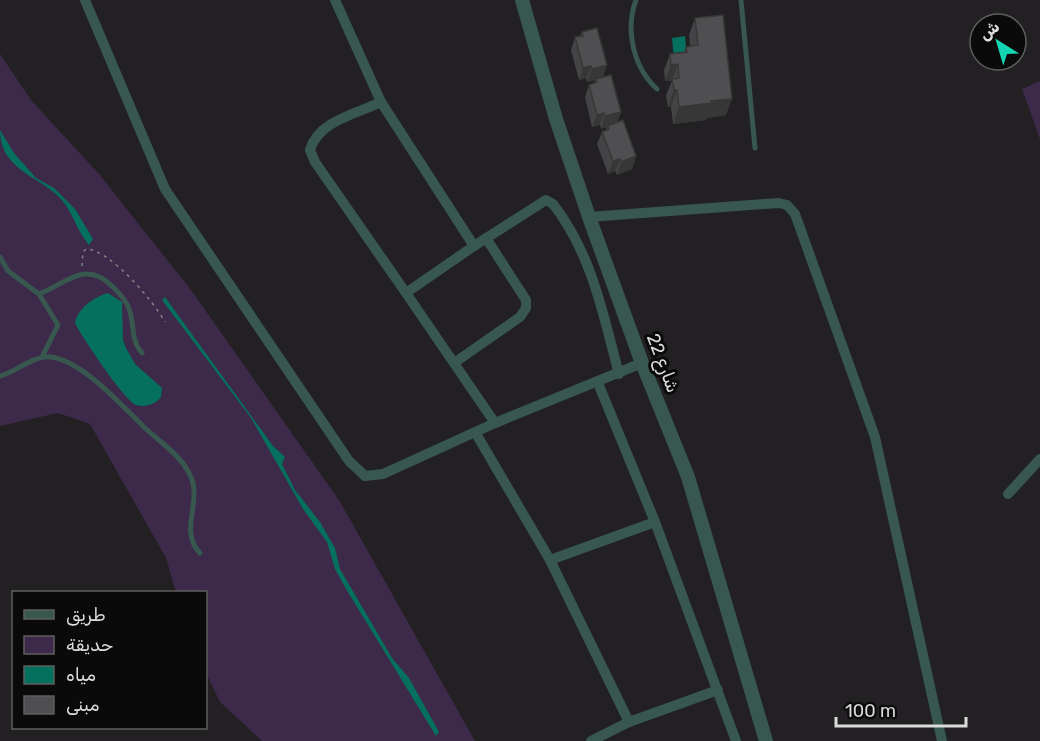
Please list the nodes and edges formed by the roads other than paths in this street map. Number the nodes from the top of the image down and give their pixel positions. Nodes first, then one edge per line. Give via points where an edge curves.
1 (86, 0) edge
2 (335, 0) edge
3 (522, 0) edge
4 (636, 0) edge
5 (741, 0) edge
6 (657, 89) dead end
7 (381, 102) junction
8 (755, 148) dead end
9 (589, 217) junction
10 (486, 238) junction
11 (474, 246) junction
12 (0, 257) edge
13 (0, 263) edge
14 (8, 271) junction
15 (406, 292) junction
16 (39, 294) junction
17 (142, 353) dead end
18 (42, 357) junction
19 (454, 363) junction
20 (642, 363) junction
21 (619, 374) junction
22 (0, 376) edge
23 (598, 383) junction
24 (495, 423) junction
25 (475, 432) junction
26 (1040, 459) edge
27 (1008, 494) dead end
28 (655, 522) junction
29 (200, 553) dead end
30 (550, 560) junction
31 (718, 690) junction
32 (629, 722) junction
33 (591, 741) edge
34 (736, 741) edge
35 (766, 741) edge
36 (942, 741) edge

1 - 25 street via 165,189 349,461 365,476 383,474
2 - 7 street
3 - 9 street, شارع 22 via 555,119
4 - 6 lane via 630,30 636,55
5 - 8 lane
7 - 11 street
7 - 15 street via 325,127 316,134 310,150
9 - 20 street, شارع 22
9 - 36 street via 779,203 795,214 875,437
10 - 11 street
10 - 19 street via 526,300 526,309
10 - 21 street via 533,206 546,201 553,204 582,248 593,275
11 - 15 street
12 - 14 lane
13 - 14 lane
14 - 16 lane
15 - 19 street
16 - 17 lane via 82,273 96,274 118,292 129,309 136,346
16 - 18 lane via 58,325
18 - 22 lane
18 - 29 lane via 56,358 77,368 121,400 175,454 192,480 195,494 190,526 192,542
19 - 24 street
20 - 21 street
20 - 35 street, شارع 22 via 688,477
21 - 23 street
23 - 24 street
23 - 28 street
24 - 25 street
25 - 30 street
26 - 27 street
28 - 30 street
28 - 31 street
30 - 32 street
31 - 32 street
31 - 34 street
32 - 33 street

